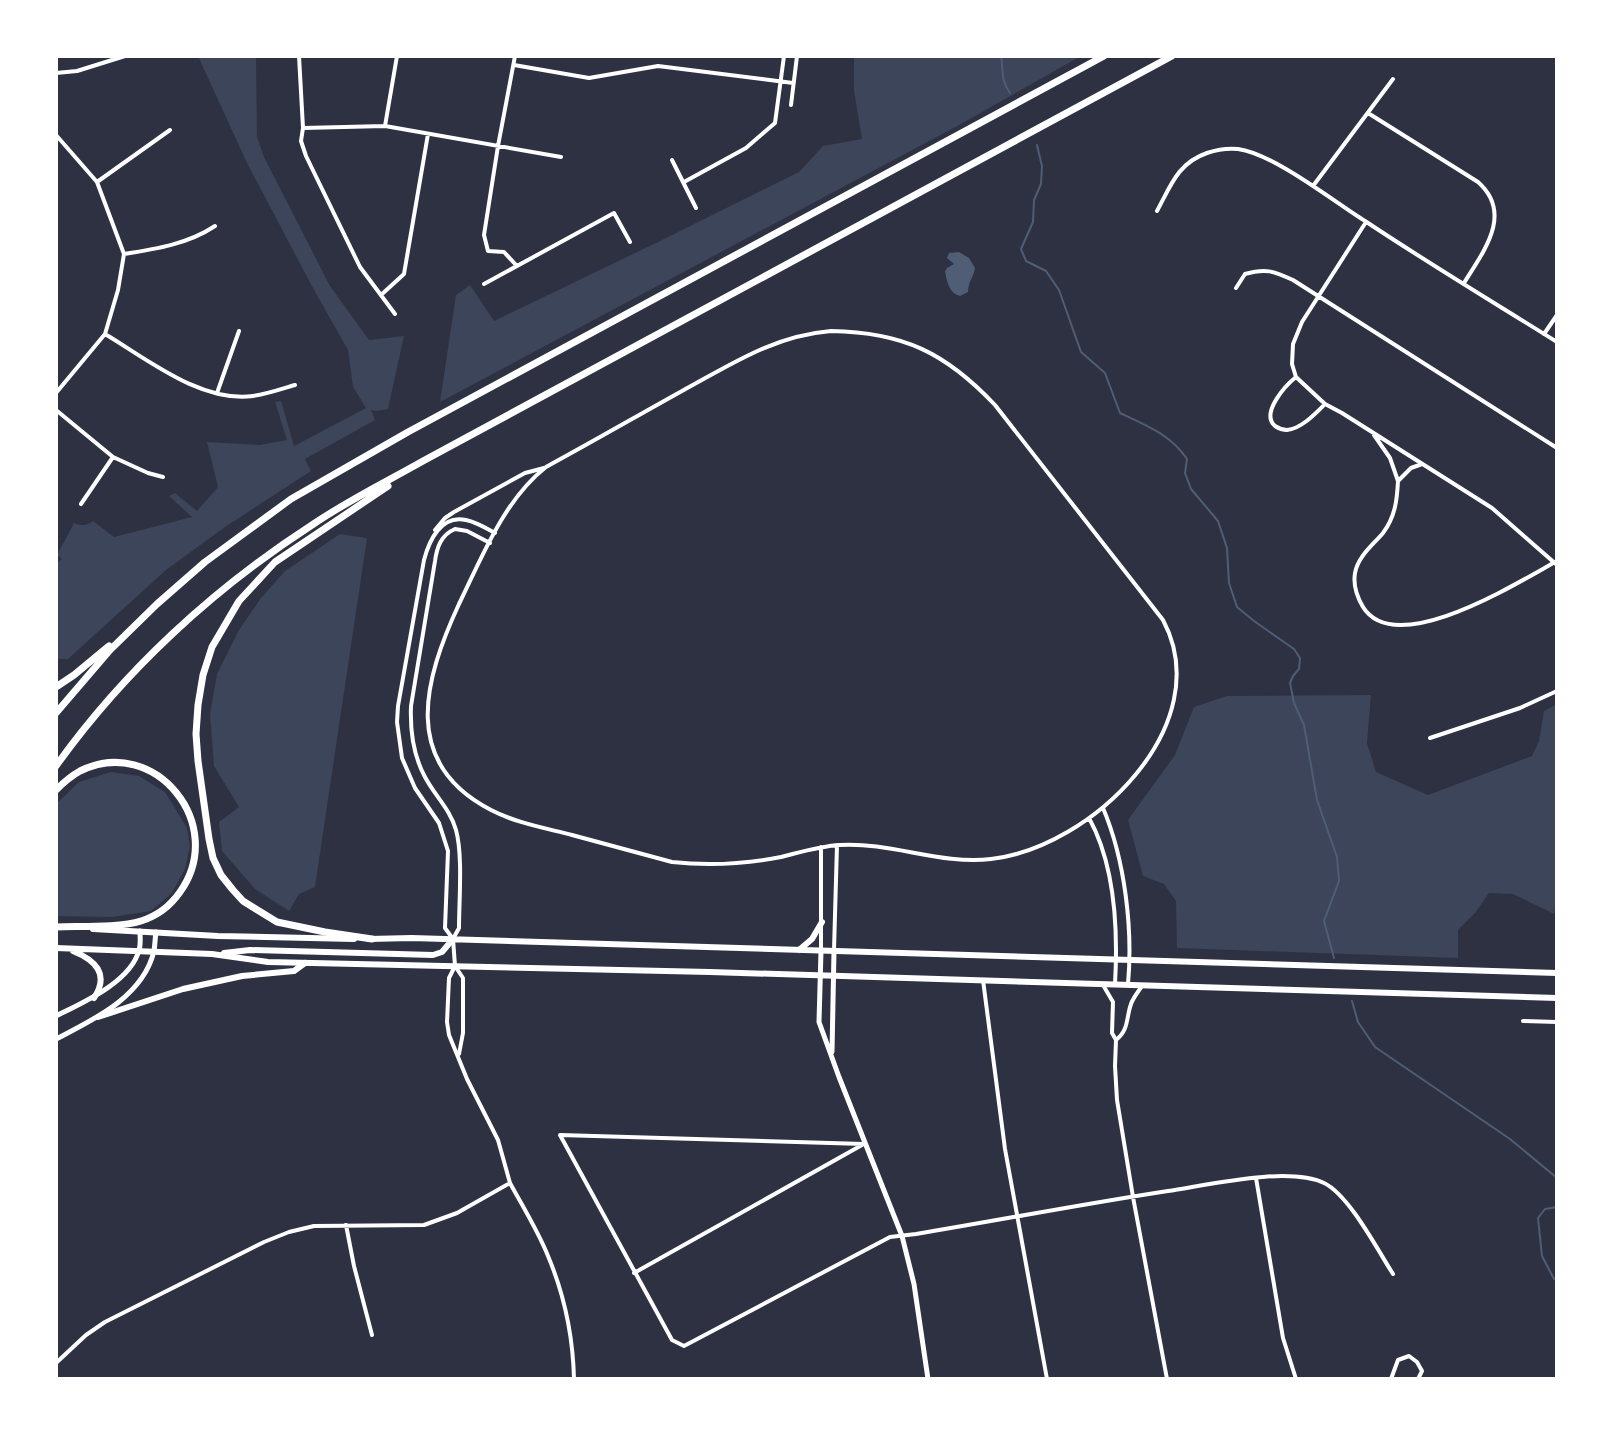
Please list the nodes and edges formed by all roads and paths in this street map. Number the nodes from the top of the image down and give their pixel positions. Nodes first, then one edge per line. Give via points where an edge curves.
1 (125, 56) edge
2 (299, 56) edge
3 (397, 56) edge
4 (515, 56) edge
5 (784, 56) edge
6 (797, 56) edge
7 (1104, 56) edge
8 (1172, 56) edge
9 (514, 65) junction
10 (56, 73) edge
11 (1393, 79) dead end
12 (781, 82) junction
13 (793, 83) junction
14 (791, 105) dead end
15 (1368, 113) junction
16 (385, 126) junction
17 (303, 128) junction
18 (170, 130) dead end
19 (428, 133) junction
20 (56, 135) edge
21 (498, 146) junction
22 (561, 157) dead end
23 (672, 160) dead end
24 (97, 182) junction
25 (684, 182) junction
26 (1313, 186) junction
27 (696, 208) dead end
28 (1157, 211) dead end
29 (1366, 222) junction
30 (215, 226) dead end
31 (630, 242) dead end
32 (124, 254) junction
33 (517, 266) junction
34 (1464, 283) junction
35 (484, 284) dead end
36 (1236, 288) dead end
37 (381, 295) junction
38 (1319, 296) junction
39 (395, 314) dead end
40 (1557, 315) edge
41 (239, 331) dead end
42 (105, 334) junction
43 (1544, 334) junction
44 (1557, 342) edge
45 (1296, 377) junction
46 (295, 385) dead end
47 (56, 393) edge
48 (217, 394) junction
49 (1325, 404) junction
50 (56, 410) edge
51 (1373, 433) junction
52 (1557, 448) edge
53 (113, 457) junction
54 (423, 461) junction
55 (1423, 464) junction
56 (546, 467) junction
57 (163, 477) dead end
58 (1398, 481) junction
59 (81, 504) dead end
60 (495, 533) junction
61 (430, 539) junction
62 (490, 543) junction
63 (1556, 562) edge
64 (127, 633) junction
65 (56, 687) edge
66 (1557, 691) edge
67 (56, 713) edge
68 (1430, 738) dead end
69 (56, 766) edge
70 (56, 790) edge
71 (1103, 808) junction
72 (1089, 818) junction
73 (837, 845) junction
74 (821, 847) junction
75 (822, 922) junction
76 (56, 928) edge
77 (140, 931) junction
78 (156, 932) junction
79 (372, 939) junction
80 (453, 939) junction
81 (56, 948) edge
82 (66, 948) junction
83 (799, 950) junction
84 (139, 951) junction
85 (821, 951) junction
86 (834, 951) junction
87 (154, 952) junction
88 (212, 954) junction
89 (1116, 960) junction
90 (1130, 960) junction
91 (307, 962) junction
92 (455, 966) junction
93 (1557, 973) edge
94 (820, 976) junction
95 (834, 976) junction
96 (983, 980) junction
97 (1102, 984) junction
98 (1115, 984) junction
99 (1128, 984) junction
100 (1143, 985) junction
101 (94, 998) junction
102 (1557, 998) edge
103 (56, 1016) edge
104 (98, 1017) junction
105 (1523, 1021) dead end
106 (1557, 1022) edge
107 (56, 1039) edge
108 (1116, 1040) junction
109 (458, 1056) junction
110 (832, 1057) junction
111 (864, 1144) junction
112 (1256, 1178) junction
113 (510, 1183) junction
114 (1133, 1197) junction
115 (1018, 1216) junction
116 (346, 1225) junction
117 (902, 1236) junction
118 (634, 1273) junction
119 (1393, 1274) dead end
120 (372, 1335) dead end
121 (56, 1363) edge
122 (574, 1379) edge
123 (928, 1379) edge
124 (1047, 1379) edge
125 (1167, 1379) edge
126 (1296, 1379) edge
127 (1391, 1379) edge
128 (1418, 1379) edge

1 - 10 street
2 - 17 street
3 - 16 street
4 - 9 street
5 - 12 street
6 - 13 street
7 - 64 highway via 335,472 236,538
8 - 54 highway
9 - 12 street via 589,78 658,66
9 - 21 street
11 - 15 street
12 - 13 street
12 - 25 street via 775,123 746,148
13 - 14 street
15 - 26 street
15 - 34 street via 1478,182 1494,203 1489,242
16 - 17 street
16 - 19 street
17 - 37 street via 306,156 360,267
18 - 24 street
19 - 21 street
19 - 37 street via 404,274
20 - 24 street
21 - 22 street
21 - 33 street via 484,235 488,251 504,252
23 - 25 street
24 - 32 street
25 - 27 street
26 - 28 street via 1261,156 1237,149 1215,151 1179,170
26 - 29 street
29 - 34 street
29 - 38 street
30 - 32 street via 200,236
31 - 33 street via 614,213
32 - 42 street
33 - 35 street
34 - 43 street
36 - 38 street via 1245,274 1273,270
37 - 39 street
38 - 45 street via 1293,344
38 - 52 street
40 - 43 street
41 - 48 street
42 - 47 street
42 - 48 street via 180,379
43 - 44 street
45 - 49 street
45 - 49 street via 1273,404 1271,421 1277,427 1297,426
46 - 48 street via 252,396
49 - 51 street
50 - 53 street
51 - 55 street
51 - 58 street
53 - 57 street
53 - 59 street
54 - 69 highway via 313,524 227,585 136,670
54 - 79 highway via 275,562 256,581 212,647 198,705 203,801 221,875 243,901 277,922
55 - 58 street
55 - 63 street via 1492,508
56 - 60 street via 517,496
56 - 61 street via 454,512
56 - 71 street via 743,357 794,337 831,331 870,333 940,358 995,405 1172,636 1175,699 1160,737 1139,771
58 - 63 street via 1394,515 1355,569 1360,601 1377,621 1407,626 1439,619
60 - 61 street via 459,519 444,524
60 - 62 street
61 - 80 street via 397,722 398,742 407,773 445,836 445,928
62 - 74 street via 440,648 428,700 435,754 466,794 510,818 672,862 750,862
62 - 80 street via 455,529 439,544 411,706 419,765 456,831 459,928
64 - 65 highway
64 - 67 highway
66 - 68 street
70 - 76 highway via 92,767 119,763 145,769 182,799 196,841 187,882 155,915 128,924
71 - 72 street
71 - 90 street via 1128,912
72 - 73 street via 1032,850 989,860
72 - 89 street via 1101,843 1110,886
73 - 74 street
73 - 86 street
74 - 75 street
75 - 83 main road
75 - 85 street
76 - 77 main road
77 - 78 main road
77 - 84 main road
78 - 79 main road
78 - 87 main road
79 - 80 main road
80 - 83 main road
80 - 88 main road via 433,955 250,950
80 - 92 street
81 - 82 main road
82 - 84 main road
82 - 101 main road via 98,967 100,984
83 - 85 main road
84 - 87 main road
84 - 101 main road via 121,977
85 - 86 main road
85 - 94 main road
86 - 89 main road
86 - 95 main road
87 - 88 main road
87 - 104 main road via 132,989
88 - 91 main road
89 - 90 main road
89 - 98 street
90 - 93 main road
90 - 99 street
91 - 92 main road
91 - 104 main road via 294,971 183,989
92 - 94 main road
92 - 109 street via 463,978
92 - 109 street via 449,978 447,1022
94 - 95 main road
94 - 110 main road via 819,1022
95 - 96 main road
95 - 110 main road
96 - 97 main road
96 - 115 street
97 - 98 main road
97 - 108 street via 1113,1002
98 - 99 main road
99 - 100 main road
100 - 102 main road
100 - 108 street
101 - 103 main road
104 - 107 main road
105 - 106 street
108 - 114 street via 1115,1082
109 - 113 street via 498,1140
110 - 111 main road
111 - 117 main road
111 - 118 street
111 - 118 street via 560,1135
112 - 114 street
112 - 119 street via 1305,1176 1326,1184 1345,1200
112 - 126 street via 1283,1338
113 - 116 street via 434,1223
113 - 122 street via 553,1269
114 - 115 street
114 - 125 street
115 - 117 street
115 - 124 street
116 - 120 street
116 - 121 street via 314,1226 264,1242 105,1322
117 - 118 street via 890,1237 684,1346 672,1340
117 - 123 main road
127 - 128 street via 1398,1360 1409,1356 1422,1371

